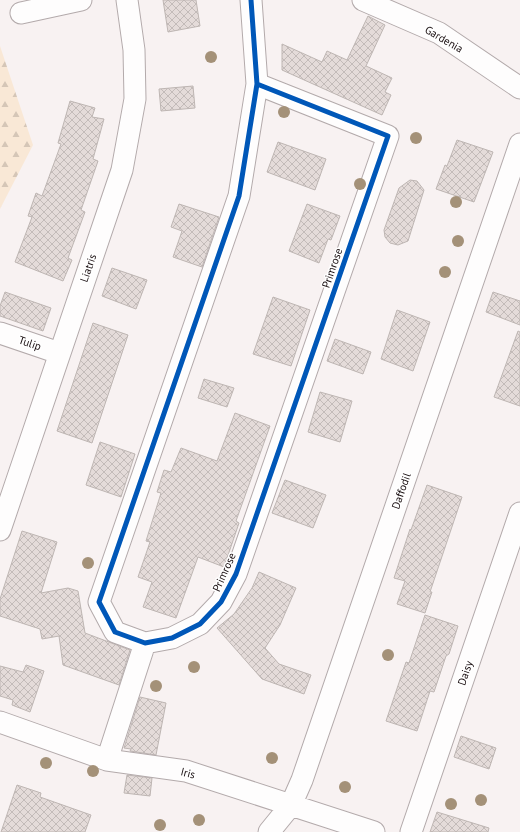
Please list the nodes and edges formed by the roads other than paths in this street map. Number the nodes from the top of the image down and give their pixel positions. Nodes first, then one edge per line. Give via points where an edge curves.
1 (81, 0) edge
2 (127, 0) edge
3 (251, 0) edge
4 (363, 0) edge
5 (21, 13) dead end
6 (257, 84) junction
7 (520, 88) edge
8 (520, 144) edge
9 (0, 333) edge
10 (60, 353) junction
11 (520, 514) edge
12 (0, 530) edge
13 (145, 643) junction
14 (0, 722) edge
15 (107, 760) junction
16 (291, 805) junction
17 (269, 832) edge
18 (374, 832) edge
19 (410, 832) edge

1 - 5 street
2 - 10 street, Liatris via 134,50 135,99 122,170
3 - 6 street
4 - 7 street, Gardenia via 439,33
6 - 13 street via 239,196 99,602 115,632
6 - 13 street, Primrose via 388,136 236,574 222,602 200,624 172,638
8 - 16 street, Daffodil
9 - 10 street, Tulip
10 - 12 street, Liatris
11 - 19 street, Daisy
13 - 15 street
14 - 15 street, Iris
15 - 16 street, Iris via 186,771
16 - 17 street, Daffodil
16 - 18 street, Iris

